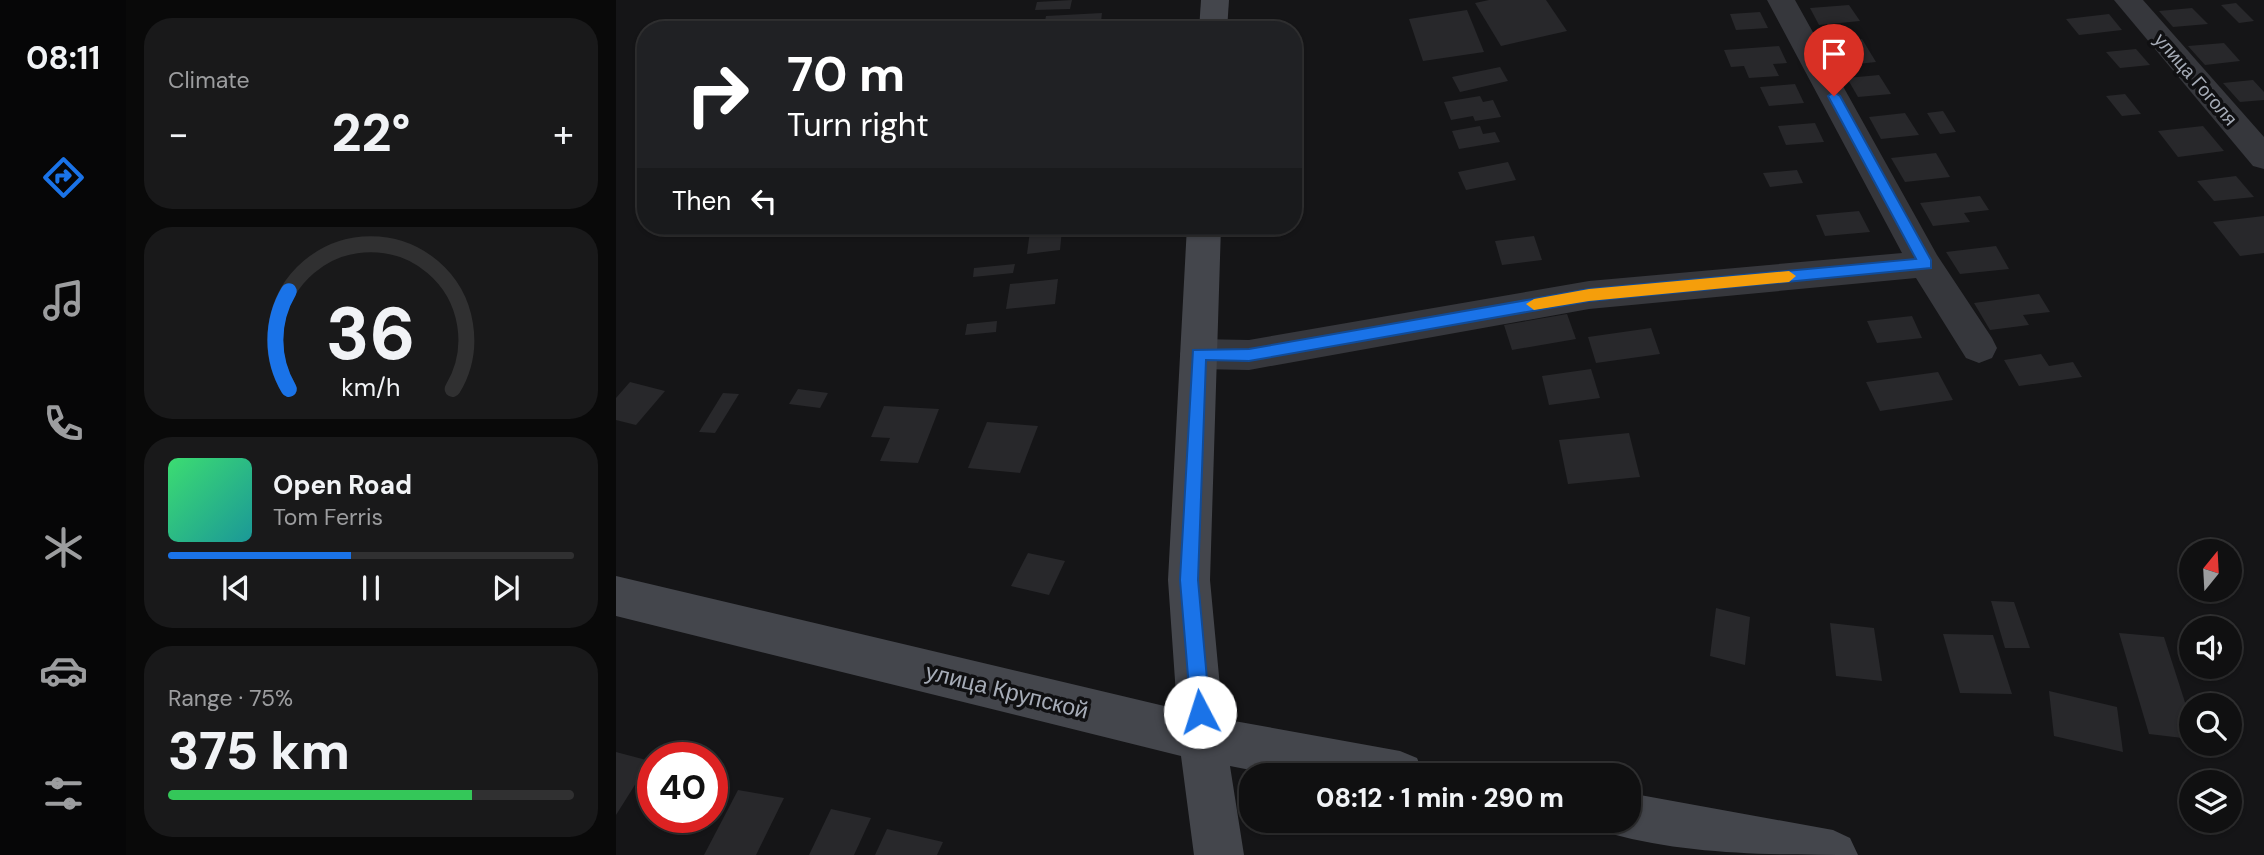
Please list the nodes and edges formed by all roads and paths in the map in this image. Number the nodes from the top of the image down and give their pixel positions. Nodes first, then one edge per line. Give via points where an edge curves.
1 (1215, 0) edge
2 (1781, 0) edge
3 (2128, 0) edge
4 (1214, 21) edge
5 (2264, 158) edge
6 (1204, 235) edge
7 (1926, 264) junction
8 (1979, 348) dead end
9 (1198, 354) junction
10 (616, 596) edge
11 (1202, 738) junction
12 (1336, 763) edge
13 (1641, 819) edge
14 (1219, 855) edge
15 (1833, 855) edge

1 - 4 street
2 - 7 street
3 - 5 street, улица Гоголя
6 - 9 street
7 - 8 street
7 - 9 street via 1589,295 1249,355
9 - 11 street via 1189,580
10 - 11 street, улица Крупской
11 - 12 street, улица Крупской
11 - 14 street
13 - 15 street

